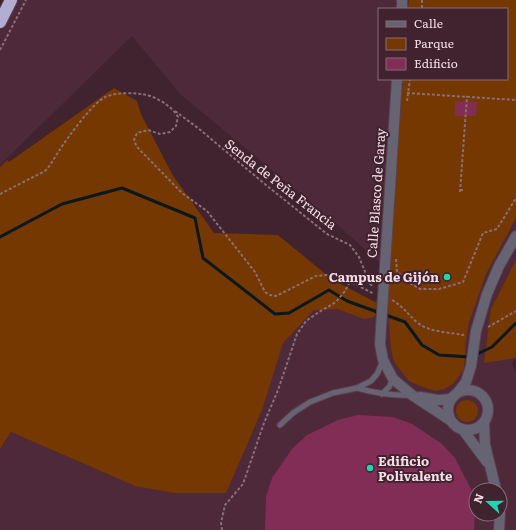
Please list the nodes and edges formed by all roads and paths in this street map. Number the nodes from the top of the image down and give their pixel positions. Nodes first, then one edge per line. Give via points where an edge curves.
1 (11, 0) edge
2 (26, 0) edge
3 (0, 22) edge
4 (0, 50) edge
5 (397, 80) edge
6 (410, 80) edge
7 (396, 92) junction
8 (407, 93) junction
9 (467, 96) junction
10 (516, 100) edge
11 (407, 101) dead end
12 (174, 110) junction
13 (460, 128) dead end
14 (464, 128) junction
15 (463, 152) junction
16 (467, 152) dead end
17 (460, 183) junction
18 (465, 183) dead end
19 (465, 190) dead end
20 (0, 194) edge
21 (516, 198) edge
22 (516, 236) edge
23 (396, 257) dead end
24 (351, 280) junction
25 (382, 299) junction
26 (516, 311) edge
27 (476, 331) junction
28 (383, 360) junction
29 (471, 366) junction
30 (393, 379) junction
31 (357, 388) junction
32 (479, 393) junction
33 (382, 394) junction
34 (414, 396) junction
35 (455, 396) junction
36 (450, 420) junction
37 (484, 423) junction
38 (280, 425) dead end
39 (463, 430) junction
40 (490, 466) junction
41 (494, 482) edge
42 (222, 530) edge

1 - 3 highway
2 - 4 path
5 - 7 street, Calle Blasco de Garay
6 - 8 path
7 - 8 path
7 - 25 street, Calle Blasco de Garay
8 - 9 path
8 - 11 path
9 - 10 path
9 - 14 path
12 - 20 path, Senda de Peña Francia via 148,95 124,93 105,98 89,112 45,171
12 - 24 path, Senda de Peña Francia via 178,117 176,126 170,132 160,134 148,130 137,133 134,140 137,147 182,193 207,211 255,272 265,292 276,296 316,276 336,274
12 - 25 path, Senda de Peña Francia via 327,234 350,245 359,257 370,284
13 - 14 path
14 - 15 path
15 - 16 path
15 - 17 path
17 - 18 path
17 - 19 path via 460,191
21 - 23 path via 497,229 483,233 463,282 439,289 420,289 405,280 397,271
22 - 27 street via 487,294
24 - 25 path, Senda de Peña Francia
24 - 42 path via 336,301 306,321 297,334 244,484 225,505
25 - 27 path, Senda de Peña Francia via 403,307 418,323 427,328 462,335
25 - 28 street, Calle Blasco de Garay via 380,344
26 - 27 path, Senda de Peña Francia
27 - 29 street
28 - 30 street, Calle Blasco de Garay
28 - 31 lane via 371,381
29 - 32 street
29 - 35 street via 466,382
30 - 33 lane
30 - 34 street
31 - 33 lane
31 - 38 lane via 333,393 310,402
32 - 35 street via 465,390
32 - 37 street via 488,406
33 - 34 lane
34 - 35 street via 438,400
34 - 36 street
35 - 36 street via 448,409
36 - 39 street via 456,428
37 - 39 street via 477,429
37 - 40 street via 485,445
39 - 40 street
40 - 41 street

